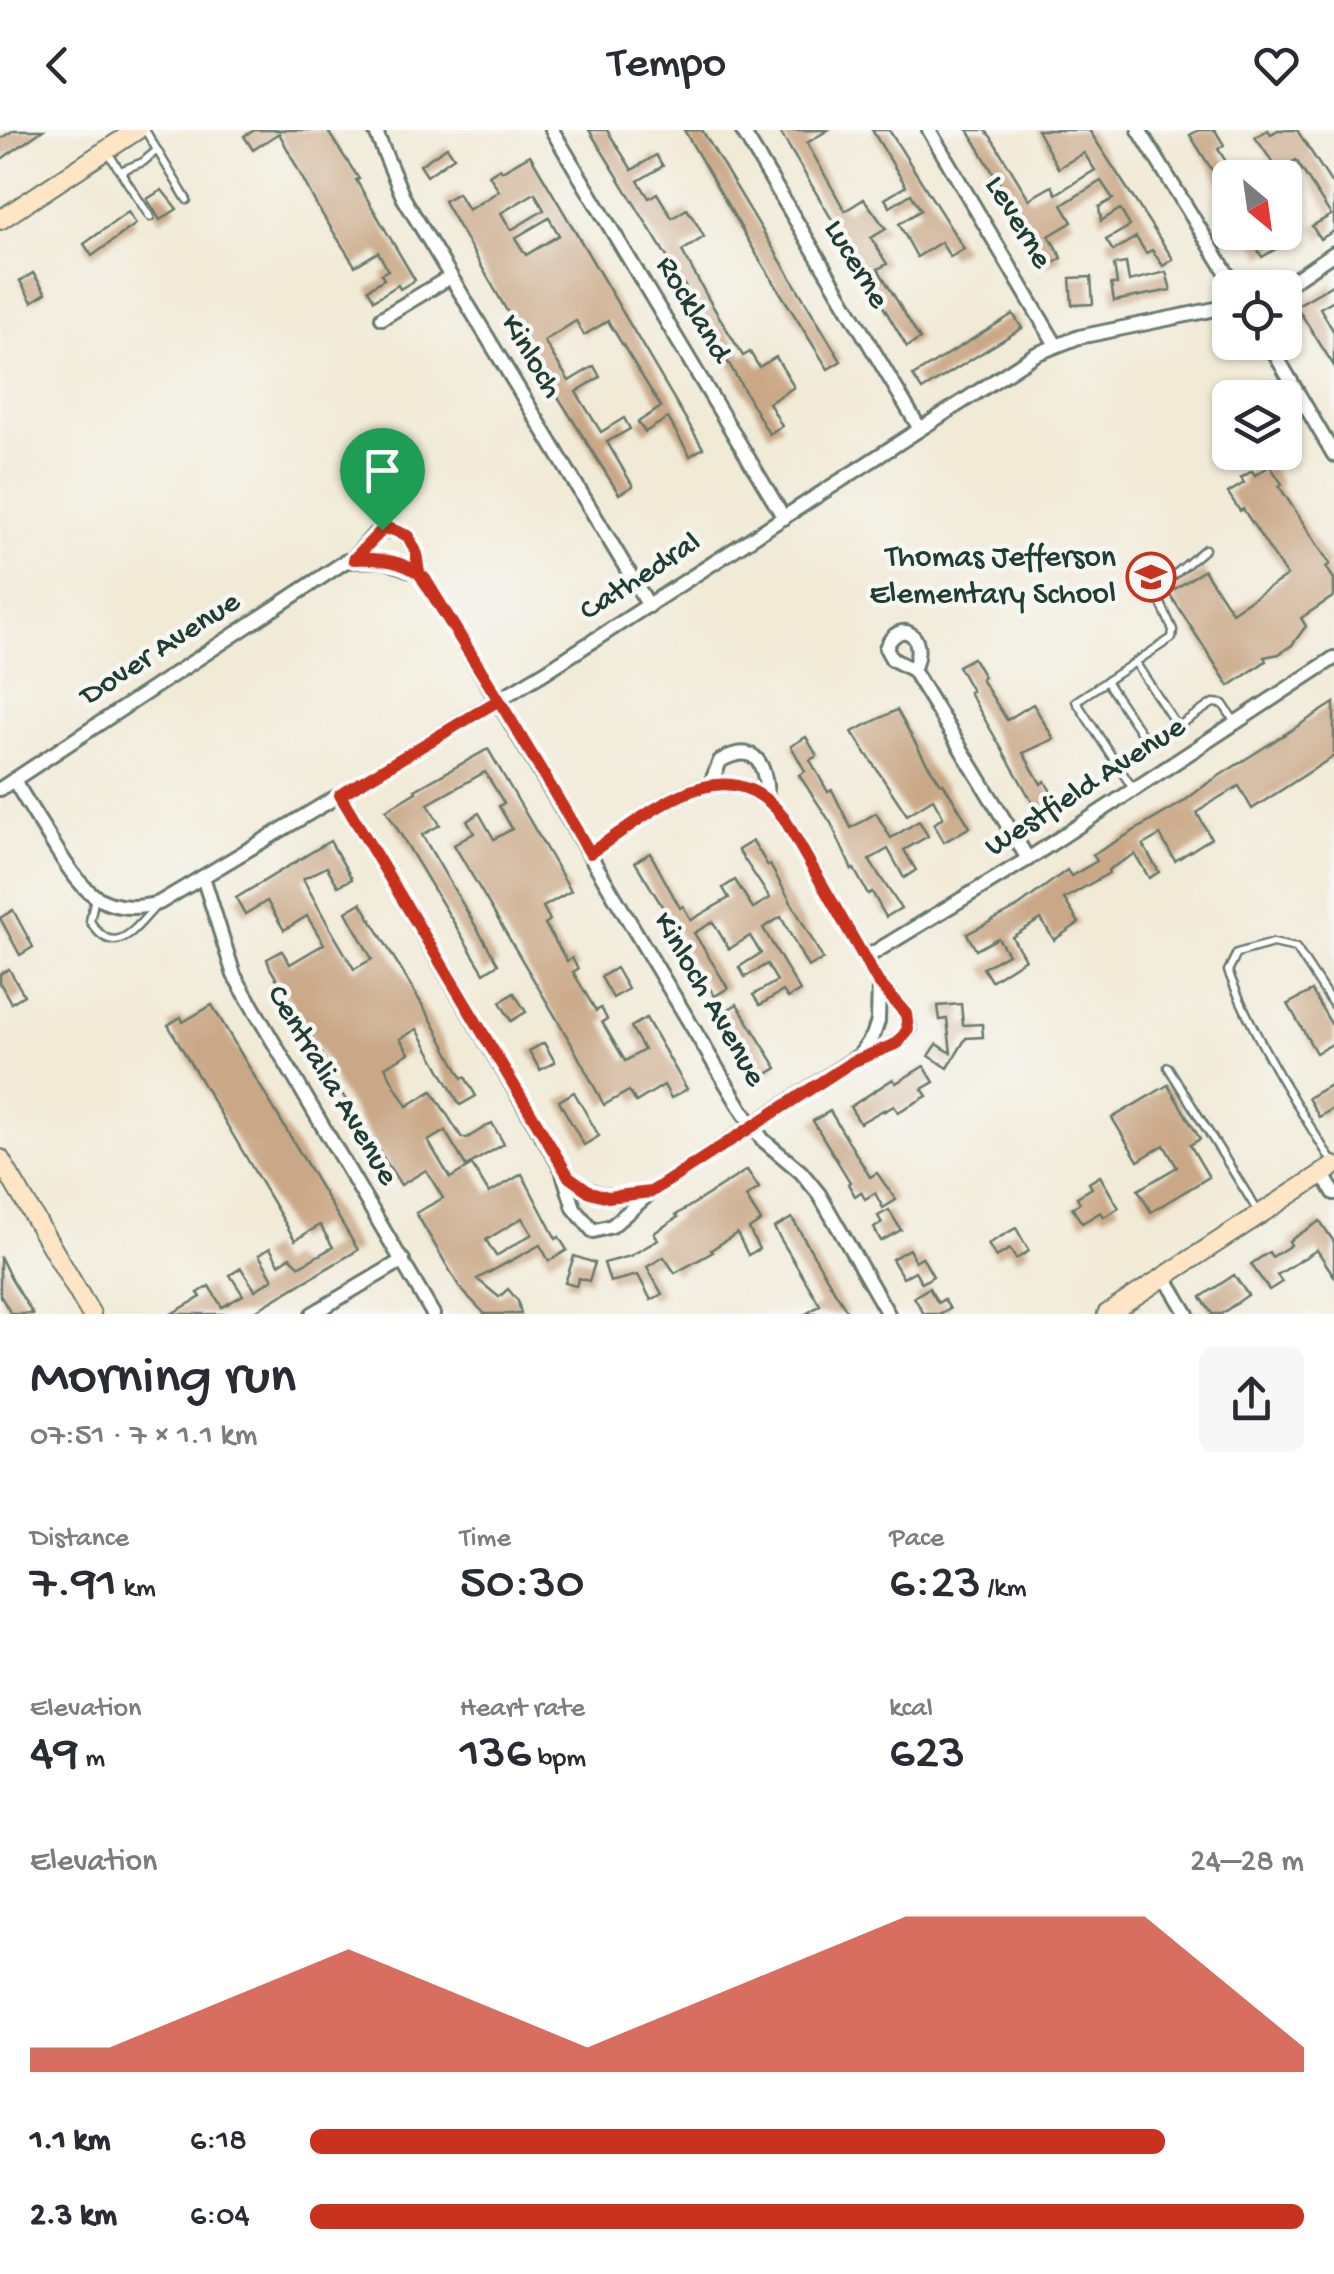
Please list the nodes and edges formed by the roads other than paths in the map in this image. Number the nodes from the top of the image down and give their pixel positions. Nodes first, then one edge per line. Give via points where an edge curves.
1 (136, 130) edge
2 (145, 130) edge
3 (375, 130) edge
4 (552, 130) edge
5 (742, 130) edge
6 (929, 130) edge
7 (1139, 130) edge
8 (106, 150) junction
9 (157, 150) junction
10 (120, 171) junction
11 (187, 200) dead end
12 (150, 217) dead end
13 (0, 220) edge
14 (1334, 253) edge
15 (1225, 270) edge
16 (1302, 275) edge
17 (450, 277) junction
18 (1212, 310) edge
19 (382, 318) dead end
20 (1056, 344) junction
21 (1279, 360) edge
22 (920, 428) junction
23 (1334, 455) edge
24 (784, 518) junction
25 (1205, 549) dead end
26 (354, 559) junction
27 (419, 573) junction
28 (649, 606) junction
29 (1334, 658) edge
30 (1135, 662) junction
31 (913, 670) dead end
32 (1106, 682) junction
33 (499, 700) junction
34 (1236, 722) junction
35 (1177, 726) junction
36 (1149, 745) junction
37 (1118, 766) junction
38 (14, 780) junction
39 (711, 784) junction
40 (0, 789) edge
41 (1134, 790) junction
42 (340, 795) junction
43 (768, 799) junction
44 (590, 853) junction
45 (1028, 860) junction
46 (203, 877) junction
47 (92, 896) junction
48 (158, 903) junction
49 (865, 958) junction
50 (878, 982) junction
51 (1334, 1006) edge
52 (852, 1062) junction
53 (1168, 1067) dead end
54 (753, 1127) junction
55 (0, 1159) edge
56 (1330, 1168) edge
57 (562, 1169) junction
58 (651, 1192) junction
59 (1334, 1193) edge
60 (1260, 1214) junction
61 (402, 1260) junction
62 (1165, 1277) junction
63 (92, 1314) edge
64 (312, 1314) edge
65 (433, 1314) edge
66 (888, 1314) edge
67 (1107, 1314) edge
68 (1187, 1314) edge

1 - 8 main road
2 - 9 lane
3 - 17 street, Kinloch via 399,189
4 - 24 street, Rockland
5 - 22 street, Lucerne
6 - 20 street, Leverne
7 - 15 street
8 - 10 lane
8 - 13 main road
9 - 10 lane
9 - 11 lane
10 - 12 lane
14 - 16 street
17 - 19 street
17 - 28 street, Kinloch
18 - 20 street, Cathedral
20 - 22 street, Cathedral
21 - 23 street
22 - 24 street, Cathedral
24 - 28 street, Cathedral
25 - 30 lane via 1161,586 1158,597 1172,638
26 - 27 street via 383,560
26 - 27 street, Dover Avenue via 374,535 391,529 408,536
26 - 38 street, Dover Avenue
27 - 33 street, Dover Avenue
28 - 33 street, Cathedral
29 - 34 street, Westfield Avenue
30 - 32 lane
30 - 35 lane
31 - 45 street
32 - 36 lane
32 - 37 lane via 1076,701
33 - 42 street, Cathedral
33 - 44 street, Kinloch Avenue
34 - 35 lane via 1224,704 1212,703
34 - 41 street, Westfield Avenue
35 - 36 lane
36 - 37 lane
37 - 41 lane
38 - 40 street, Dover Avenue
38 - 47 street via 72,876
39 - 43 street via 734,784
39 - 43 street via 720,761 749,754 761,764
39 - 44 street via 682,794
41 - 45 street, Westfield Avenue
42 - 46 street, Cathedral
42 - 57 street
43 - 49 street
44 - 54 street, Kinloch Avenue
45 - 49 street, Westfield Avenue
46 - 48 street, Cathedral
46 - 61 street, Centralia Avenue via 234,975
47 - 48 street via 131,908
47 - 48 lane via 90,921 114,941 127,938
49 - 50 street
50 - 52 street via 878,1021
50 - 52 street via 906,1014 908,1029 898,1043
51 - 56 lane via 1296,948 1273,943 1237,953 1228,971
52 - 54 street
53 - 60 lane
54 - 58 street
54 - 66 street, Kinloch Avenue via 819,1194
55 - 63 main road
56 - 59 street
56 - 60 main road
57 - 58 street via 604,1196
57 - 58 street via 574,1208 593,1231 612,1226
60 - 62 main road
61 - 64 street
61 - 65 street, Centralia Avenue
62 - 67 main road
62 - 68 street

